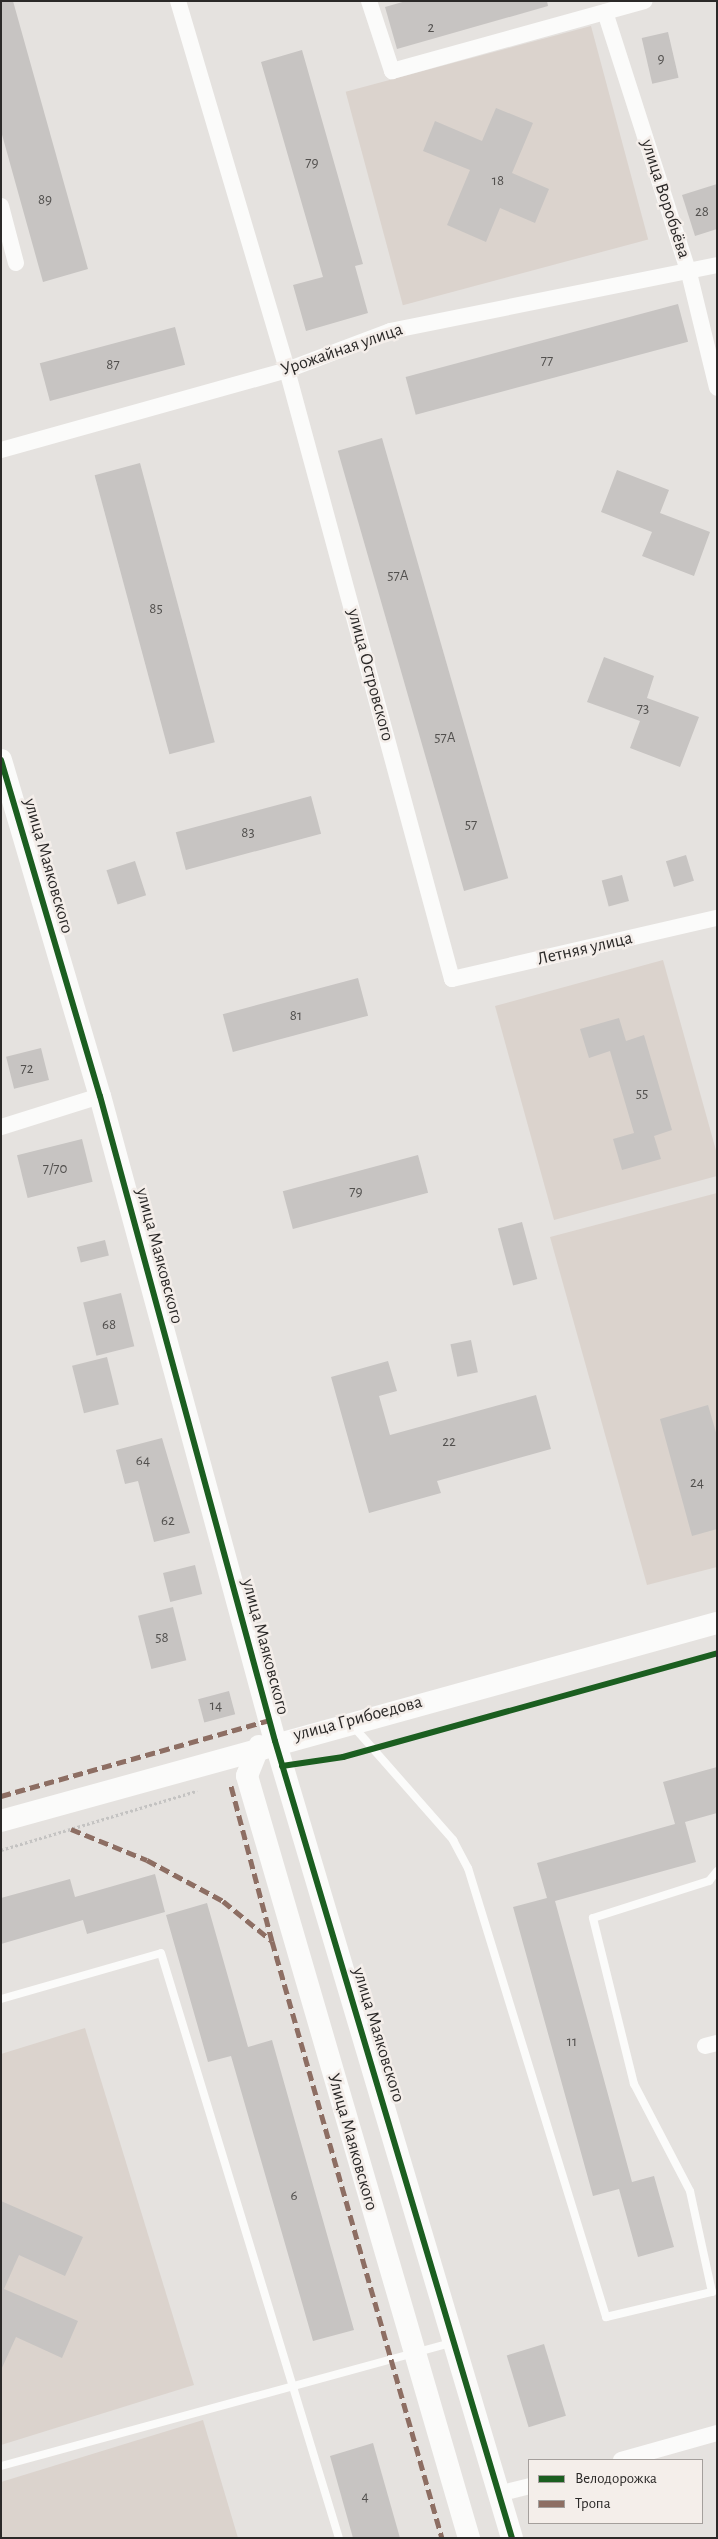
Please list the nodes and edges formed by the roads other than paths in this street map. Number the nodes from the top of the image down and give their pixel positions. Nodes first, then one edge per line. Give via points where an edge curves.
1 (178, 1) edge
2 (369, 1) edge
3 (644, 1) edge
4 (605, 12) junction
5 (1, 206) edge
6 (16, 263) dead end
7 (717, 265) edge
8 (689, 273) junction
9 (287, 370) junction
10 (717, 388) edge
11 (1, 450) edge
12 (1, 760) edge
13 (717, 918) edge
14 (452, 980) joint
15 (100, 1096) junction
16 (1, 1127) edge
17 (717, 1622) edge
18 (350, 1721) junction
19 (267, 1744) junction
20 (1, 1821) edge
21 (717, 1871) edge
22 (1, 1999) edge
23 (453, 2342) junction
24 (412, 2354) junction
25 (294, 2386) junction
26 (717, 2433) edge
27 (625, 2459) edge
28 (1, 2466) edge
29 (528, 2486) edge
30 (498, 2494) junction
31 (339, 2538) edge
32 (470, 2538) edge
33 (512, 2538) edge

1 - 9 street, улица Островского
2 - 4 street via 392,71
3 - 4 street
4 - 8 street, улица Воробьёва
5 - 6 street
7 - 8 street, Урожайная улица
8 - 9 street, Урожайная улица via 390,331
8 - 10 street, улица Воробьёва
9 - 11 street, Урожайная улица
9 - 14 street, улица Островского
12 - 15 street, улица Маяковского
13 - 14 street, Летняя улица
15 - 16 street
15 - 19 street, улица Маяковского
17 - 18 street, улица Грибоедова
18 - 19 street, улица Грибоедова
18 - 21 lane via 453,1840 468,1868 606,2317 712,2292 690,2191 634,2084 594,1918 709,1881
19 - 20 street, улица Грибоедова
19 - 23 street, улица Маяковского
19 - 24 street, Улица Маяковского via 247,1776
22 - 25 lane via 161,1953
23 - 24 lane
23 - 30 street, улица Маяковского
24 - 25 lane
24 - 32 street, Улица Маяковского
25 - 28 lane
25 - 31 lane
26 - 27 street
29 - 30 street
30 - 33 street, улица Маяковского

